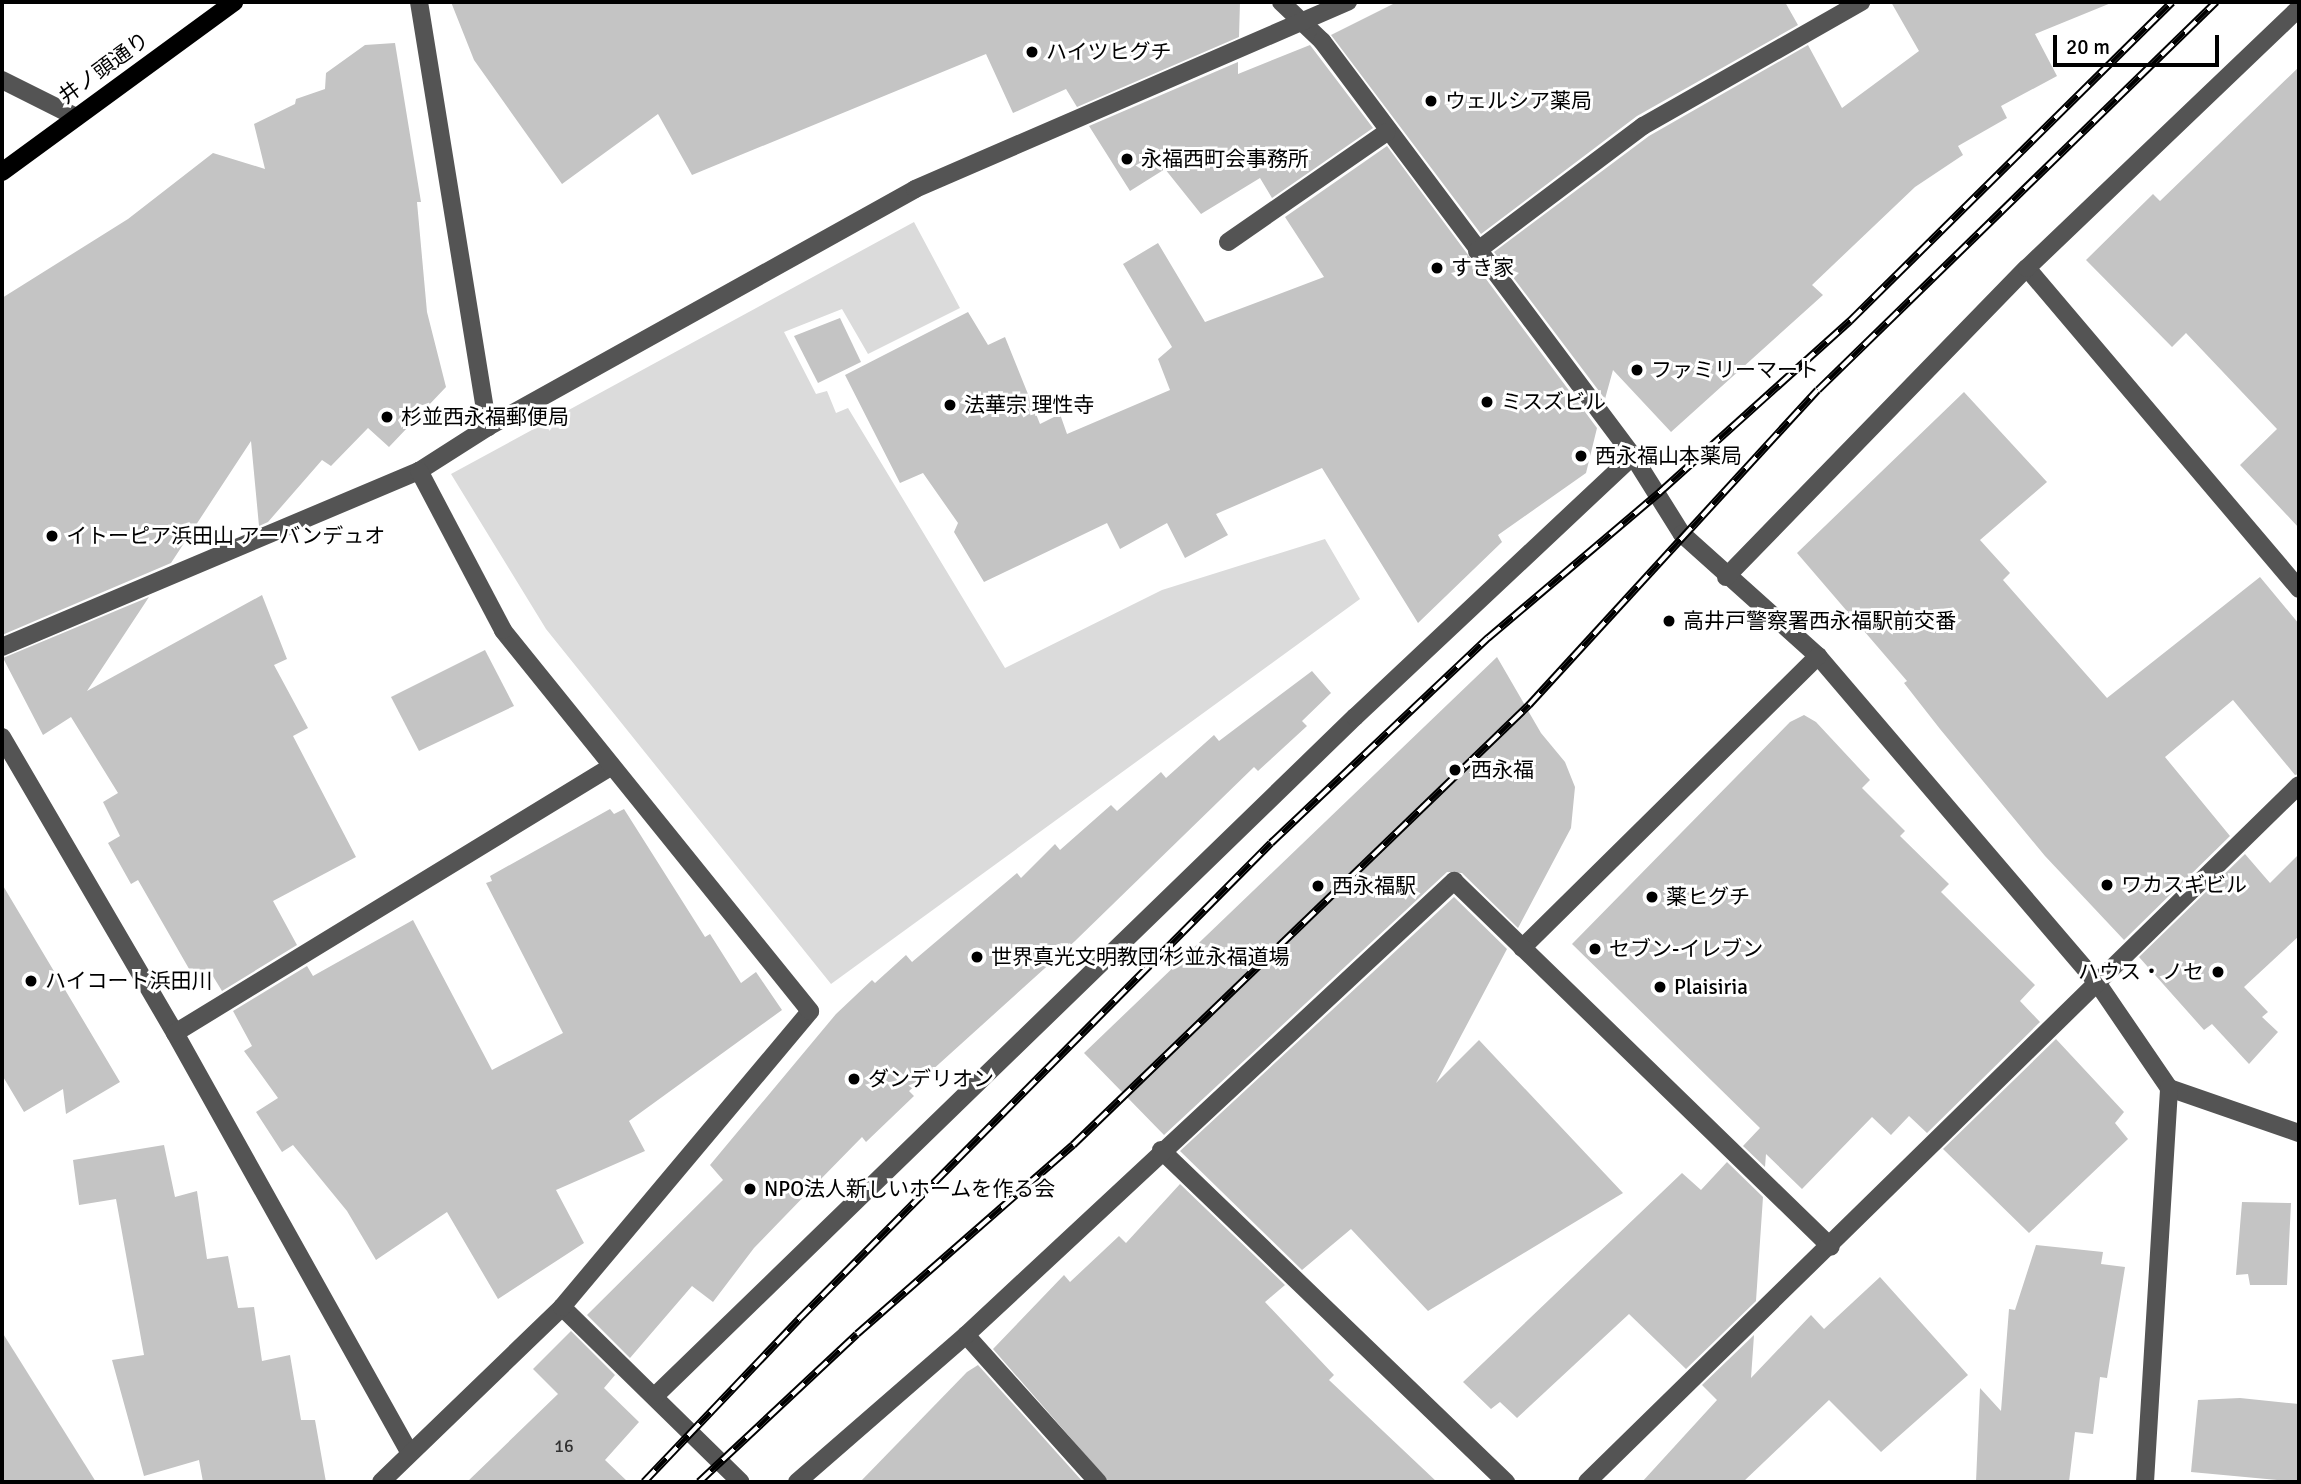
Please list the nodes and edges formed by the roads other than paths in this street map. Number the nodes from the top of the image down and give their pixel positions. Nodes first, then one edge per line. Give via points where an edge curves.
1 (234, 2) edge
2 (419, 2) edge
3 (1281, 2) edge
4 (1348, 2) edge
5 (1861, 2) edge
6 (2299, 8) edge
7 (1302, 22) junction
8 (2, 80) edge
9 (76, 117) junction
10 (1387, 132) junction
11 (2, 172) edge
12 (1228, 242) dead end
13 (1476, 251) junction
14 (2027, 268) junction
15 (488, 427) junction
16 (1633, 456) junction
17 (419, 471) junction
18 (1726, 577) junction
19 (2299, 589) edge
20 (2, 647) edge
21 (1818, 656) junction
22 (2, 737) edge
23 (612, 766) junction
24 (2299, 785) edge
25 (1522, 948) junction
26 (2096, 981) junction
27 (175, 1033) junction
28 (2169, 1088) junction
29 (2299, 1133) edge
30 (1161, 1150) junction
31 (1831, 1247) junction
32 (562, 1307) junction
33 (966, 1335) junction
34 (656, 1395) junction
35 (410, 1453) junction
36 (381, 1482) edge
37 (741, 1482) edge
38 (797, 1482) edge
39 (1098, 1482) edge
40 (1506, 1482) edge
41 (1587, 1482) edge
42 (2145, 1482) edge

1 - 9 main road, 井ノ頭通り
2 - 15 street
3 - 7 street
4 - 7 street
5 - 13 street via 1643,125
6 - 14 street
7 - 10 street via 1322,41
7 - 15 street via 915,189
8 - 9 street
9 - 11 main road, 井ノ頭通り
10 - 12 street
10 - 13 street
13 - 16 street
14 - 18 street
14 - 19 street
15 - 17 street
16 - 18 street via 1682,534
16 - 34 street via 1355,718
17 - 20 street
17 - 23 street via 503,629
18 - 21 street
21 - 25 street
21 - 26 street
22 - 27 street
23 - 27 street
23 - 32 street via 810,1011
24 - 26 street
25 - 30 street via 1454,881
25 - 31 street
26 - 28 street
26 - 31 street
27 - 35 street
28 - 29 street
28 - 42 street
30 - 33 street
30 - 40 street
31 - 41 street
32 - 34 street
32 - 35 street
33 - 38 street
33 - 39 street
34 - 37 street
35 - 36 street

